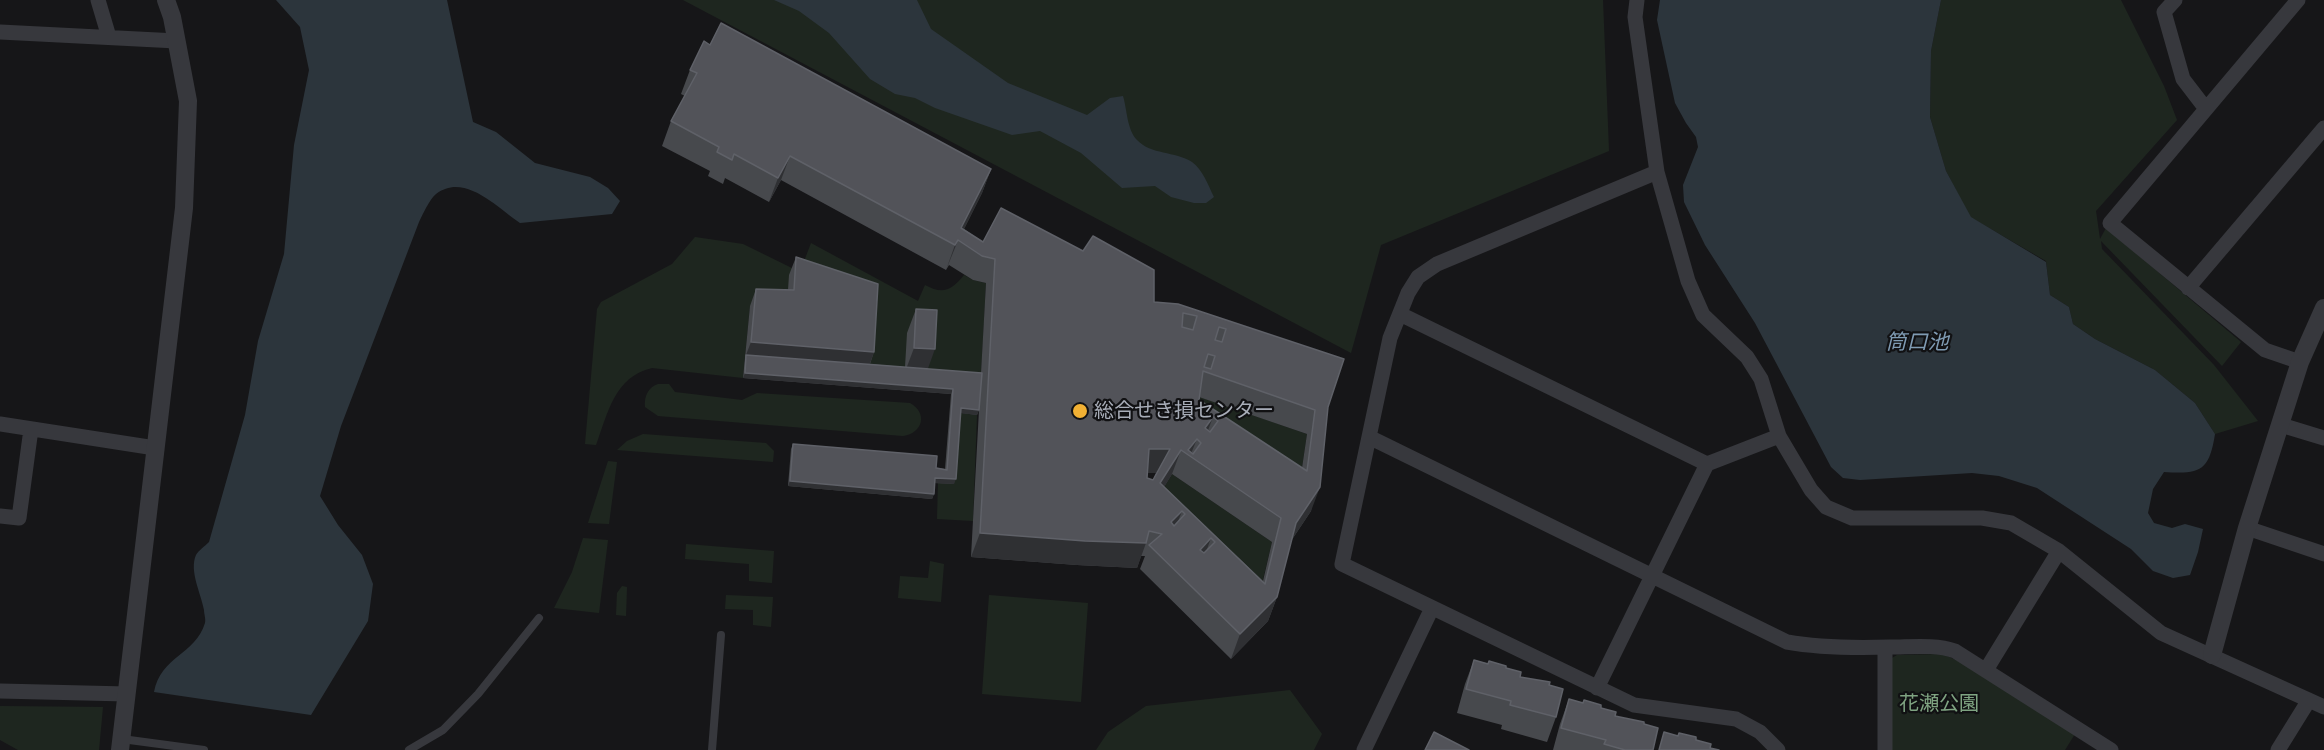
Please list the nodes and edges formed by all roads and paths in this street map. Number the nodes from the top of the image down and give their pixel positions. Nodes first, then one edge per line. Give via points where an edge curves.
1 (98, 0) edge
2 (166, 0) edge
3 (1637, 0) edge
4 (2175, 0) edge
5 (2298, 0) edge
6 (0, 32) edge
7 (109, 37) junction
8 (177, 41) junction
9 (2206, 109) junction
10 (2324, 128) edge
11 (1657, 172) junction
12 (2188, 288) junction
13 (2324, 308) edge
14 (1400, 314) junction
15 (2300, 362) junction
16 (0, 424) edge
17 (2281, 425) junction
18 (31, 429) junction
19 (1779, 436) junction
20 (1369, 437) junction
21 (2324, 438) edge
22 (155, 448) junction
23 (1707, 464) junction
24 (0, 516) edge
25 (2247, 528) junction
26 (2059, 551) junction
27 (2324, 554) edge
28 (1651, 575) junction
29 (1432, 608) junction
30 (539, 618) dead end
31 (721, 635) dead end
32 (1885, 648) junction
33 (2212, 655) junction
34 (1986, 670) junction
35 (1597, 688) junction
36 (0, 691) edge
37 (127, 694) junction
38 (2309, 700) junction
39 (2324, 707) edge
40 (121, 744) edge
41 (189, 749) edge
42 (204, 750) edge
43 (409, 750) edge
44 (712, 750) edge
45 (1364, 750) edge
46 (1778, 750) edge
47 (1885, 750) edge
48 (2111, 750) edge
49 (2278, 750) edge

1 - 7 street
2 - 8 street
3 - 11 street via 1635,17
4 - 9 street via 2164,12 2183,79
5 - 9 street
6 - 7 street
7 - 8 street
8 - 22 street via 188,101 184,208
9 - 12 street via 2110,223
10 - 12 street
11 - 14 street via 1437,264 1418,277
11 - 19 street via 1688,281 1703,315 1747,357 1761,379
12 - 15 street via 2265,350
13 - 15 street
14 - 20 street via 1390,338
14 - 23 street
15 - 17 street
16 - 18 street
17 - 21 street
17 - 25 street
18 - 22 street
18 - 24 street via 19,518
19 - 23 street
19 - 26 street via 1811,490 1826,507 1852,518 1982,518 2011,523
20 - 28 street
20 - 29 street via 1342,564
22 - 37 street
23 - 28 street
25 - 27 street
25 - 33 street
26 - 33 street via 2161,633
26 - 34 street
28 - 32 street via 1787,642
28 - 35 street
29 - 35 street
29 - 45 street
30 - 43 lane via 478,694 443,730
31 - 44 lane
32 - 34 street via 1944,647
32 - 47 street
33 - 38 street
34 - 48 street
35 - 46 street via 1634,705 1736,719 1761,732
36 - 37 street
37 - 40 street
38 - 39 street
38 - 49 street
40 - 41 lane
41 - 42 lane

